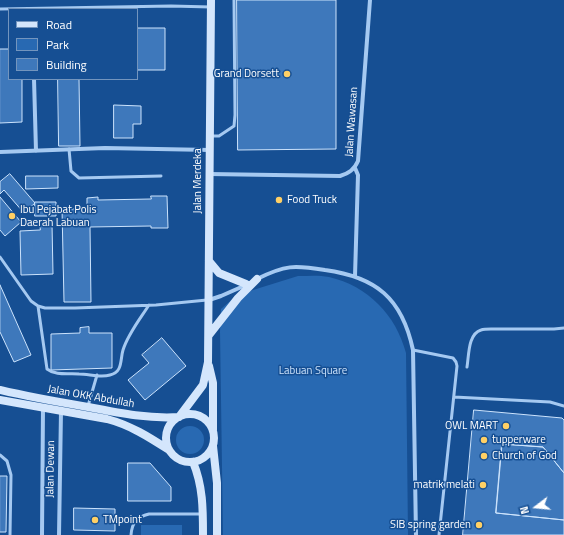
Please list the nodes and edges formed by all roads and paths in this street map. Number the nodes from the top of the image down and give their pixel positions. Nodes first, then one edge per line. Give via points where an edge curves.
1 (171, 0) edge
2 (234, 0) edge
3 (370, 0) edge
4 (211, 3) edge
5 (171, 6) junction
6 (57, 8) edge
7 (34, 80) edge
8 (210, 136) junction
9 (68, 150) junction
10 (210, 150) junction
11 (36, 151) junction
12 (0, 152) edge
13 (355, 168) junction
14 (209, 174) junction
15 (161, 176) dead end
16 (0, 258) edge
17 (209, 261) junction
18 (355, 276) junction
19 (257, 279) junction
20 (246, 284) junction
21 (209, 300) junction
22 (149, 305) junction
23 (38, 306) junction
24 (564, 328) edge
25 (209, 335) junction
26 (413, 350) junction
27 (208, 362) junction
28 (467, 367) dead end
29 (98, 375) junction
30 (0, 390) edge
31 (454, 396) junction
32 (0, 400) edge
33 (61, 406) junction
34 (564, 406) edge
35 (43, 407) junction
36 (88, 407) junction
37 (179, 417) junction
38 (213, 434) junction
39 (212, 446) junction
40 (169, 450) junction
41 (0, 455) edge
42 (193, 462) junction
43 (203, 514) junction
44 (10, 535) edge
45 (42, 535) edge
46 (60, 535) edge
47 (131, 535) edge
48 (203, 535) edge
49 (217, 535) edge
50 (416, 535) edge
51 (439, 535) edge

1 - 5 lane
2 - 8 lane via 234,126 219,136
3 - 13 street, Jalan Wawasan via 358,161
4 - 5 lane
4 - 8 main road, Jalan Merdeka
5 - 6 lane
7 - 11 street
8 - 10 main road, Jalan Merdeka
9 - 10 street
9 - 11 street
9 - 15 lane via 71,171 79,178
10 - 14 main road, Jalan Merdeka
11 - 12 street
13 - 14 street, Jalan Wawasan via 340,176
13 - 18 street via 358,175
14 - 17 main road, Jalan Merdeka
16 - 23 lane
17 - 20 main road via 219,273
17 - 21 main road, Jalan Merdeka
18 - 19 street via 314,268 287,267
18 - 26 street via 382,291 398,308 408,329
19 - 20 street
19 - 25 main road via 238,298
20 - 21 street
21 - 22 lane
21 - 25 main road, Jalan Merdeka
22 - 23 lane via 75,308
22 - 29 lane via 127,340 119,369 111,375
23 - 29 lane via 47,369 53,373
24 - 28 lane via 481,330 471,339
25 - 27 main road, Jalan Merdeka
26 - 31 lane via 453,358 457,366
26 - 50 street
27 - 37 main road, Jalan Merdeka via 203,385
27 - 38 main road, Jalan Merdeka via 213,383
29 - 36 lane
30 - 33 main road, Jalan OKK Abdullah
31 - 34 lane via 550,402
31 - 51 lane
32 - 35 main road, Jalan OKK Abdullah
33 - 35 main road, Jalan OKK Abdullah
33 - 36 main road, Jalan OKK Abdullah
33 - 40 main road, Jalan OKK Abdullah via 120,422
33 - 46 street, Jalan Dewan
35 - 45 street, Jalan Dewan
36 - 37 main road, Jalan OKK Abdullah via 148,418
37 - 38 main road via 201,417 207,421
37 - 40 main road via 173,421 166,435
38 - 39 main road
39 - 42 main road via 205,457
39 - 49 main road via 217,490
40 - 42 main road via 179,460
41 - 44 lane via 7,461 11,475
42 - 43 main road via 202,496
43 - 47 lane via 142,516 132,525
43 - 48 main road

